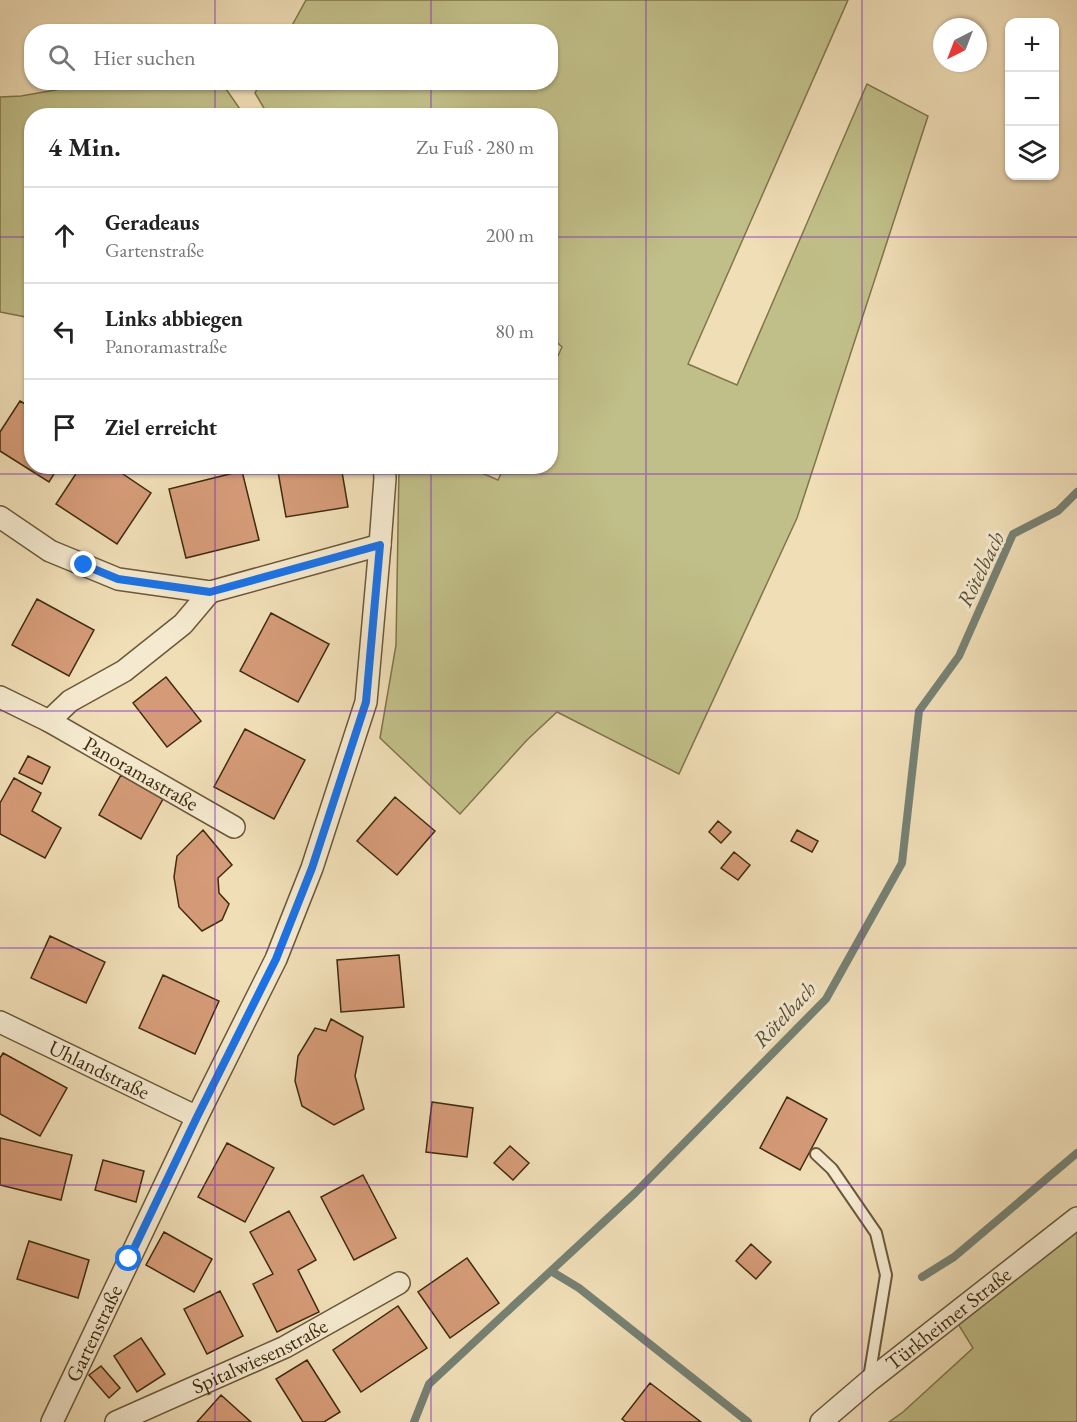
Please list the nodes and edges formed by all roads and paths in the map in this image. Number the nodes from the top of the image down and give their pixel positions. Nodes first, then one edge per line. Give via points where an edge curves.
1 (385, 474) edge
2 (0, 517) edge
3 (380, 545) junction
4 (210, 592) junction
5 (0, 697) edge
6 (48, 721) junction
7 (234, 826) dead end
8 (0, 1022) edge
9 (197, 1117) junction
10 (816, 1155) dead end
11 (1077, 1218) edge
12 (399, 1283) dead end
13 (869, 1381) junction
14 (52, 1422) edge
15 (116, 1422) edge
16 (820, 1422) edge

1 - 3 street, Gartenstraße
2 - 4 street via 50,551 118,579
3 - 4 street
3 - 9 street, Gartenstraße via 366,702 312,868 276,959
4 - 6 street via 183,624 124,671 70,701
5 - 6 street, Panoramastraße
6 - 7 street, Panoramastraße
8 - 9 street, Uhlandstraße
9 - 14 street, Gartenstraße
10 - 13 lane via 832,1169 876,1233 886,1275
11 - 13 street, Türkheimer Straße
12 - 15 street, Spitalwiesenstraße via 285,1347
13 - 16 street, Türkheimer Straße

